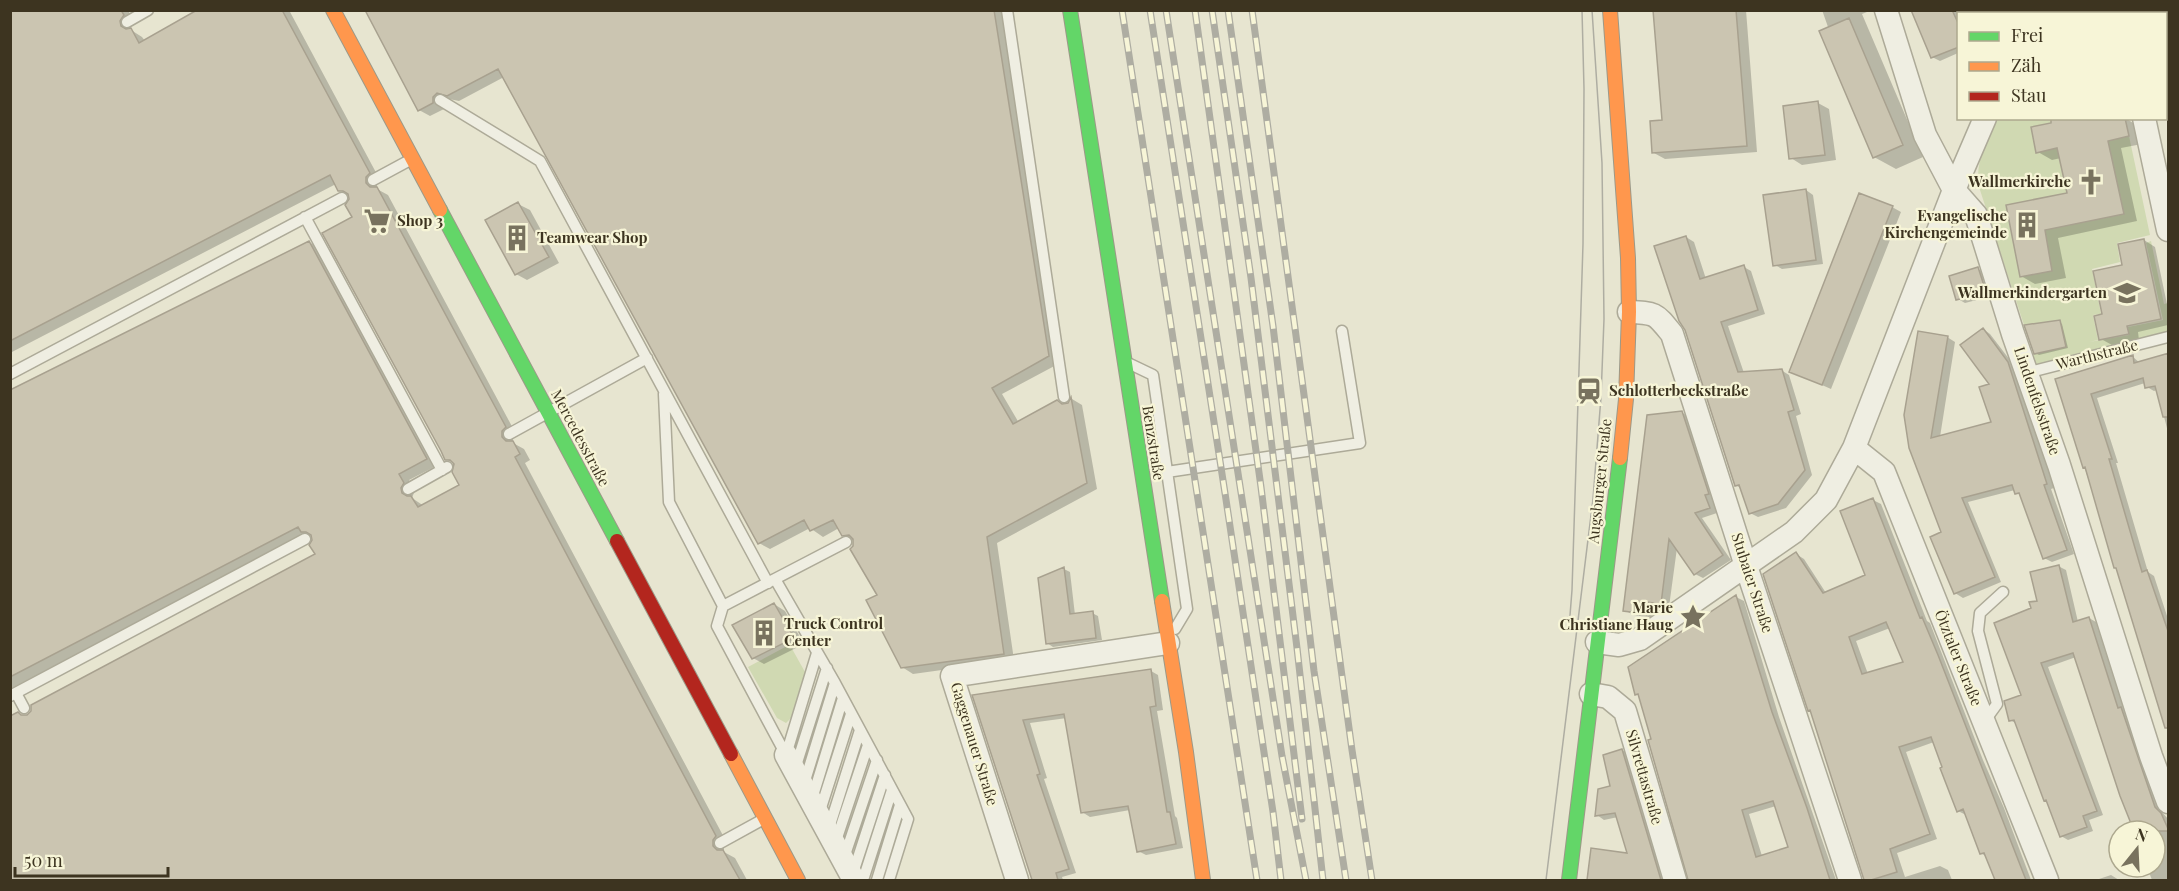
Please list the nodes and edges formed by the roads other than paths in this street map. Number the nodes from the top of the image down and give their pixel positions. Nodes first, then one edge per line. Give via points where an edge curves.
1 (148, 10) edge
2 (333, 10) edge
3 (1007, 10) edge
4 (1070, 10) edge
5 (1610, 10) edge
6 (1886, 10) edge
7 (127, 22) dead end
8 (440, 100) dead end
9 (1984, 120) edge
10 (2145, 120) edge
11 (412, 159) junction
12 (373, 180) dead end
13 (1954, 190) junction
14 (2165, 197) edge
15 (342, 198) dead end
16 (305, 217) junction
17 (2169, 230) edge
18 (1629, 312) junction
19 (1342, 331) dead end
20 (2169, 338) edge
21 (647, 358) junction
22 (1124, 361) junction
23 (2026, 373) junction
24 (10, 374) edge
25 (664, 391) junction
26 (1064, 397) dead end
27 (548, 413) junction
28 (509, 434) dead end
29 (1854, 448) junction
30 (1167, 472) junction
31 (408, 489) dead end
32 (305, 539) dead end
33 (846, 542) dead end
34 (1746, 566) junction
35 (771, 581) junction
36 (2003, 592) dead end
37 (723, 606) junction
38 (1168, 642) junction
39 (1598, 642) junction
40 (817, 653) junction
41 (826, 668) junction
42 (835, 683) junction
43 (1591, 694) junction
44 (13, 695) edge
45 (843, 698) junction
46 (24, 708) dead end
47 (851, 714) junction
48 (1984, 722) junction
49 (860, 730) junction
50 (868, 746) junction
51 (877, 760) junction
52 (885, 775) junction
53 (892, 790) junction
54 (2169, 802) edge
55 (900, 805) junction
56 (765, 819) junction
57 (826, 827) edge
58 (720, 843) dead end
59 (798, 880) edge
60 (877, 880) edge
61 (889, 880) edge
62 (1017, 880) edge
63 (1203, 880) edge
64 (1569, 880) edge
65 (1675, 880) edge
66 (1850, 880) edge
67 (2047, 880) edge

1 - 7 lane
2 - 11 main road, Mercedesstraße
3 - 26 lane
4 - 22 main road, Benzstraße
5 - 18 main road, Augsburger Straße
6 - 13 street, Lindenfelsstraße via 1925,135
8 - 21 lane via 540,161
9 - 13 street
10 - 14 street
11 - 12 lane
11 - 27 main road, Mercedesstraße
13 - 23 street, Lindenfelsstraße via 1976,215
13 - 29 street
14 - 17 street
15 - 16 lane
16 - 24 lane
16 - 31 lane via 445,468
18 - 34 street, Stubaier Straße via 1651,312 1672,334
18 - 39 main road, Augsburger Straße via 1619,474
19 - 30 lane via 1360,443
20 - 23 lane, Warthstraße
21 - 25 lane
21 - 27 lane
22 - 30 lane via 1153,375
22 - 38 main road, Benzstraße
23 - 54 street, Lindenfelsstraße
25 - 35 lane
25 - 37 lane via 669,502
27 - 28 lane
27 - 56 main road, Mercedesstraße
29 - 34 street via 1826,500 1794,532
29 - 48 street, Ötztaler Straße via 1884,472
30 - 38 lane via 1187,609
32 - 44 lane
33 - 35 lane
34 - 39 street via 1640,639 1619,645
34 - 66 street, Stubaier Straße
35 - 37 lane
35 - 40 lane
36 - 48 lane via 1980,613 1978,632 1997,704
37 - 57 lane via 717,626
38 - 62 street, Gaggenauer Straße via 952,676
38 - 63 main road, Benzstraße
39 - 43 main road, Augsburger Straße
40 - 41 lane
40 - 57 lane
41 - 42 lane
41 - 57 lane
42 - 45 lane
42 - 57 lane
43 - 64 main road, Augsburger Straße
43 - 65 street, Silvrettastraße via 1608,697 1625,711
44 - 46 lane
45 - 47 lane
45 - 57 lane
47 - 49 lane
47 - 57 lane
48 - 67 street, Ötztaler Straße
49 - 50 lane
49 - 57 lane
50 - 51 lane
50 - 57 lane
51 - 52 lane
51 - 57 lane
52 - 53 lane
52 - 57 lane
53 - 55 lane
53 - 57 lane
55 - 60 lane
55 - 61 lane via 908,819
56 - 58 lane
56 - 59 main road, Mercedesstraße

